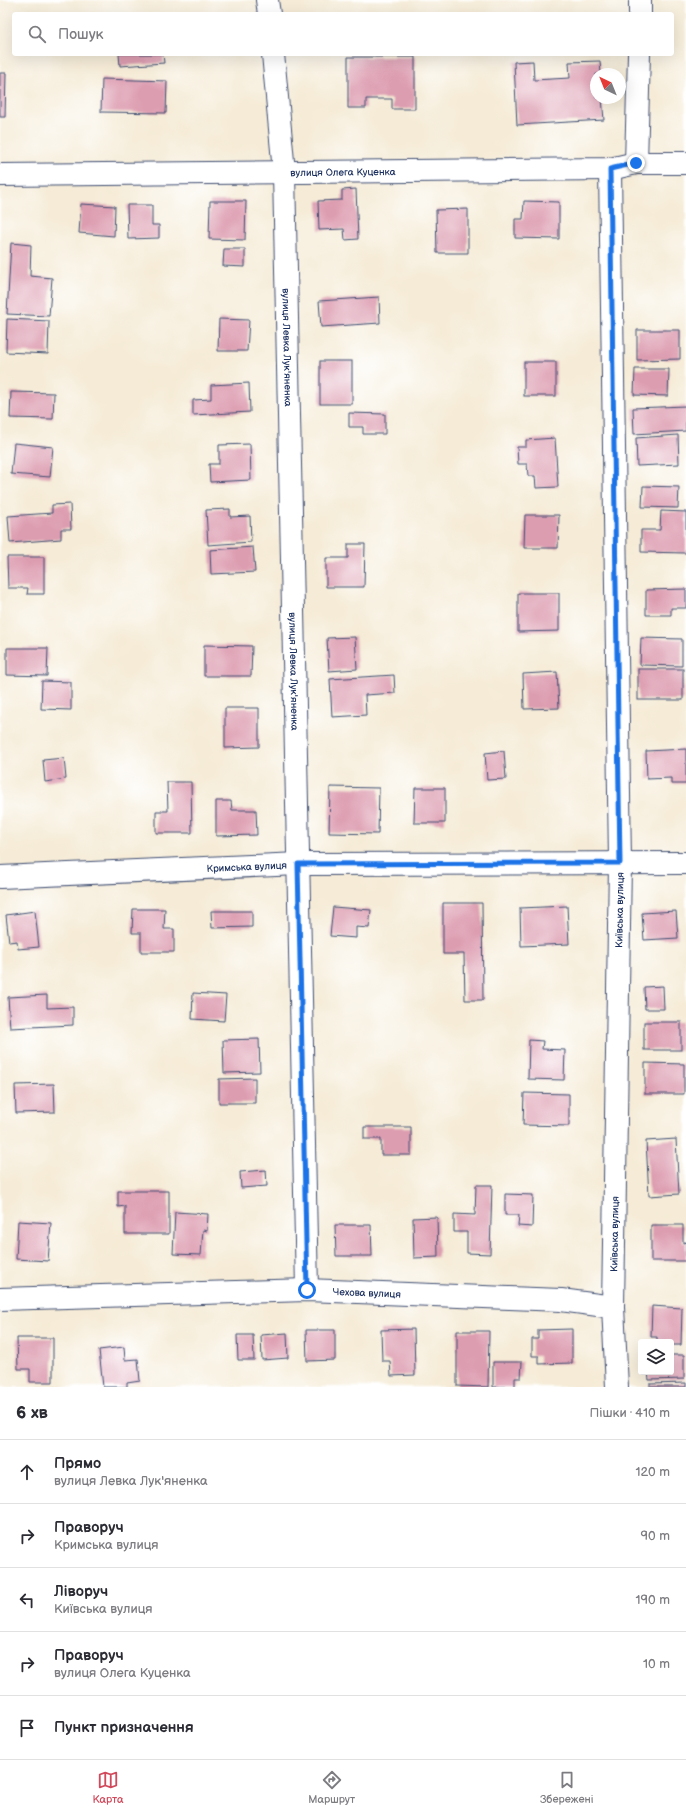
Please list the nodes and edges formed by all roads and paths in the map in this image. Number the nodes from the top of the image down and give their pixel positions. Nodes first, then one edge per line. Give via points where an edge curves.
1 (267, 0) edge
2 (640, 0) edge
3 (269, 12) edge
4 (640, 12) edge
5 (273, 56) edge
6 (639, 56) edge
7 (636, 163) junction
8 (686, 163) edge
9 (610, 169) junction
10 (284, 172) junction
11 (0, 175) edge
12 (620, 863) junction
13 (686, 863) edge
14 (298, 864) junction
15 (0, 877) edge
16 (307, 1290) junction
17 (0, 1299) edge
18 (613, 1307) junction
19 (617, 1387) edge

1 - 3 street
2 - 4 street
5 - 10 street, вулиця Левка Лук'яненка
6 - 7 street
7 - 8 street, вулиця Олега Куценка
7 - 9 street, вулиця Олега Куценка
9 - 10 street, вулиця Олега Куценка
9 - 12 street, Київська вулиця
10 - 11 street, вулиця Олега Куценка
10 - 14 street, вулиця Левка Лук'яненка
12 - 13 street, Кримська вулиця
12 - 14 street, Кримська вулиця
12 - 18 street, Київська вулиця
14 - 15 street, Кримська вулиця
14 - 16 street, вулиця Левка Лук'яненка
16 - 17 street, Чехова вулиця
16 - 18 street, Чехова вулиця via 561,1300
18 - 19 street, Київська вулиця

